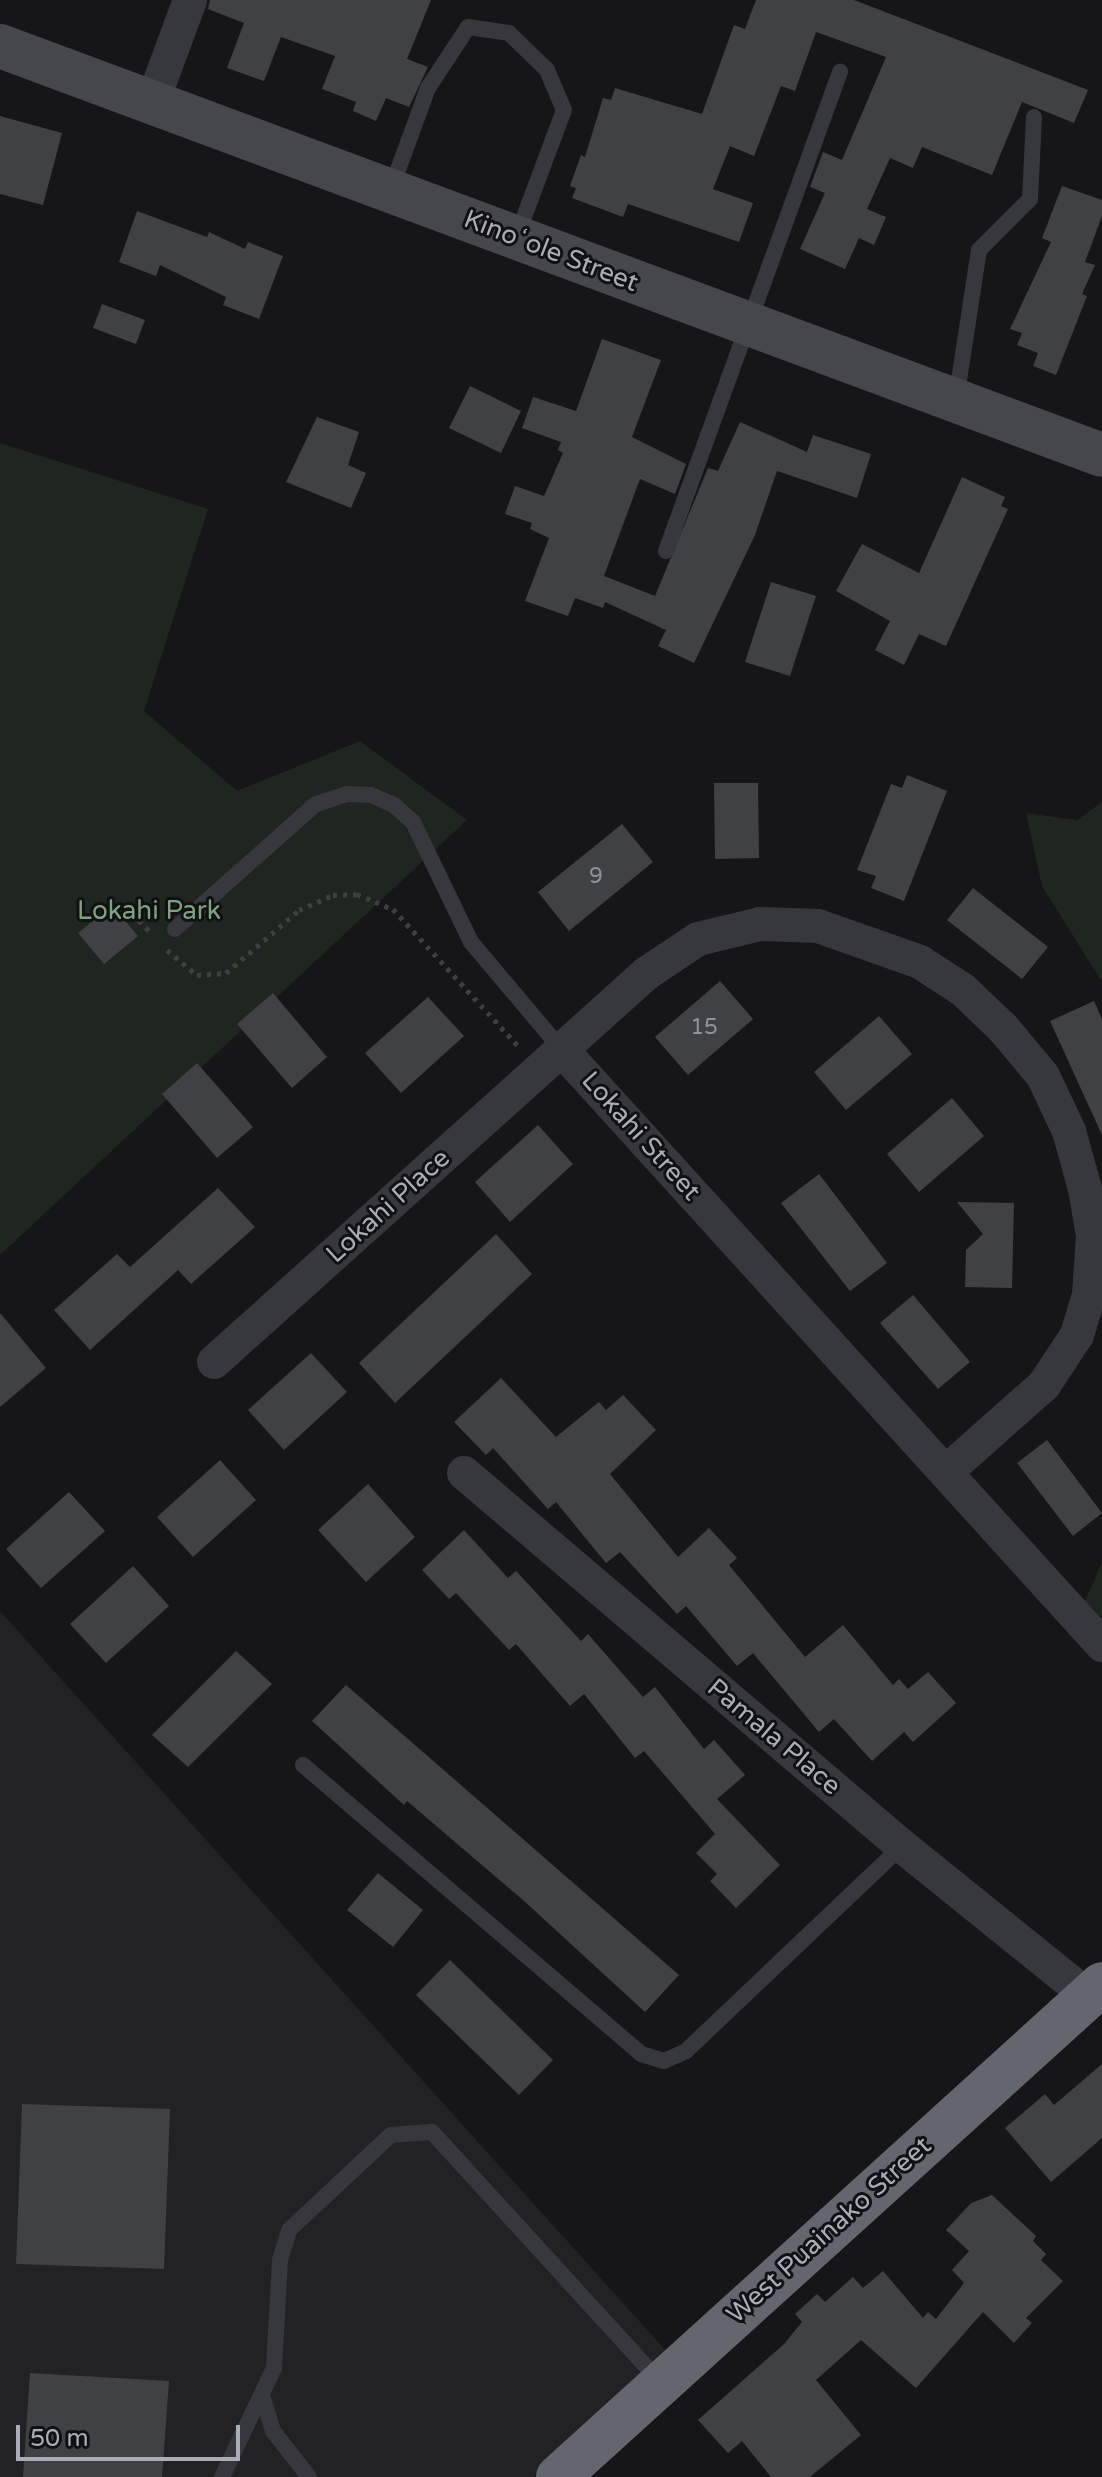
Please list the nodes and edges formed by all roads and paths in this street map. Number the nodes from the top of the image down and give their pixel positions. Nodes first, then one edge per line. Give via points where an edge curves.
1 (190, 0) edge
2 (0, 46) edge
3 (840, 72) dead end
4 (152, 103) junction
5 (1034, 117) dead end
6 (390, 190) junction
7 (517, 237) junction
8 (745, 326) junction
9 (956, 402) junction
10 (1102, 455) edge
11 (666, 551) dead end
12 (125, 906) dead end
13 (175, 929) dead end
14 (551, 1059) junction
15 (214, 1362) dead end
16 (947, 1471) junction
17 (464, 1473) dead end
18 (1102, 1645) edge
19 (303, 1765) dead end
20 (902, 1846) junction
21 (1095, 1991) edge
22 (660, 2383) junction
23 (262, 2395) junction
24 (222, 2477) edge
25 (309, 2477) edge
26 (558, 2477) edge

1 - 4 street
2 - 4 street, Kinoʻole Street
3 - 8 lane
4 - 6 street, Kinoʻole Street
5 - 9 lane via 1030,199 979,250
6 - 7 street, Kinoʻole Street
6 - 7 lane via 428,88 468,27 509,33 547,70 564,110
7 - 8 street, Kinoʻole Street
8 - 9 street, Kinoʻole Street
8 - 11 lane
9 - 10 street, Kinoʻole Street
12 - 14 path via 177,962 197,975 226,973 299,910 333,895 357,894 393,909
13 - 14 lane, Lokahi Street via 316,804 346,794 371,795 394,805 413,822 471,942
14 - 15 street, Lokahi Place
14 - 16 street, Lokahi Street
14 - 16 street, Lokahi Place via 647,973 698,939 760,924 818,926 920,962 963,990 1003,1028 1043,1076 1069,1131 1093,1236 1089,1295 1077,1335 1044,1385
16 - 18 street, Lokahi Street
17 - 20 street, Pamala Place
19 - 20 lane via 641,2054 664,2061 686,2051
20 - 21 street, Pamala Place
21 - 22 highway, West Puainako Street
22 - 23 lane via 432,2132 391,2135 289,2230 280,2260 274,2368
22 - 26 highway, West Puainako Street
23 - 24 lane
23 - 25 lane via 277,2439

